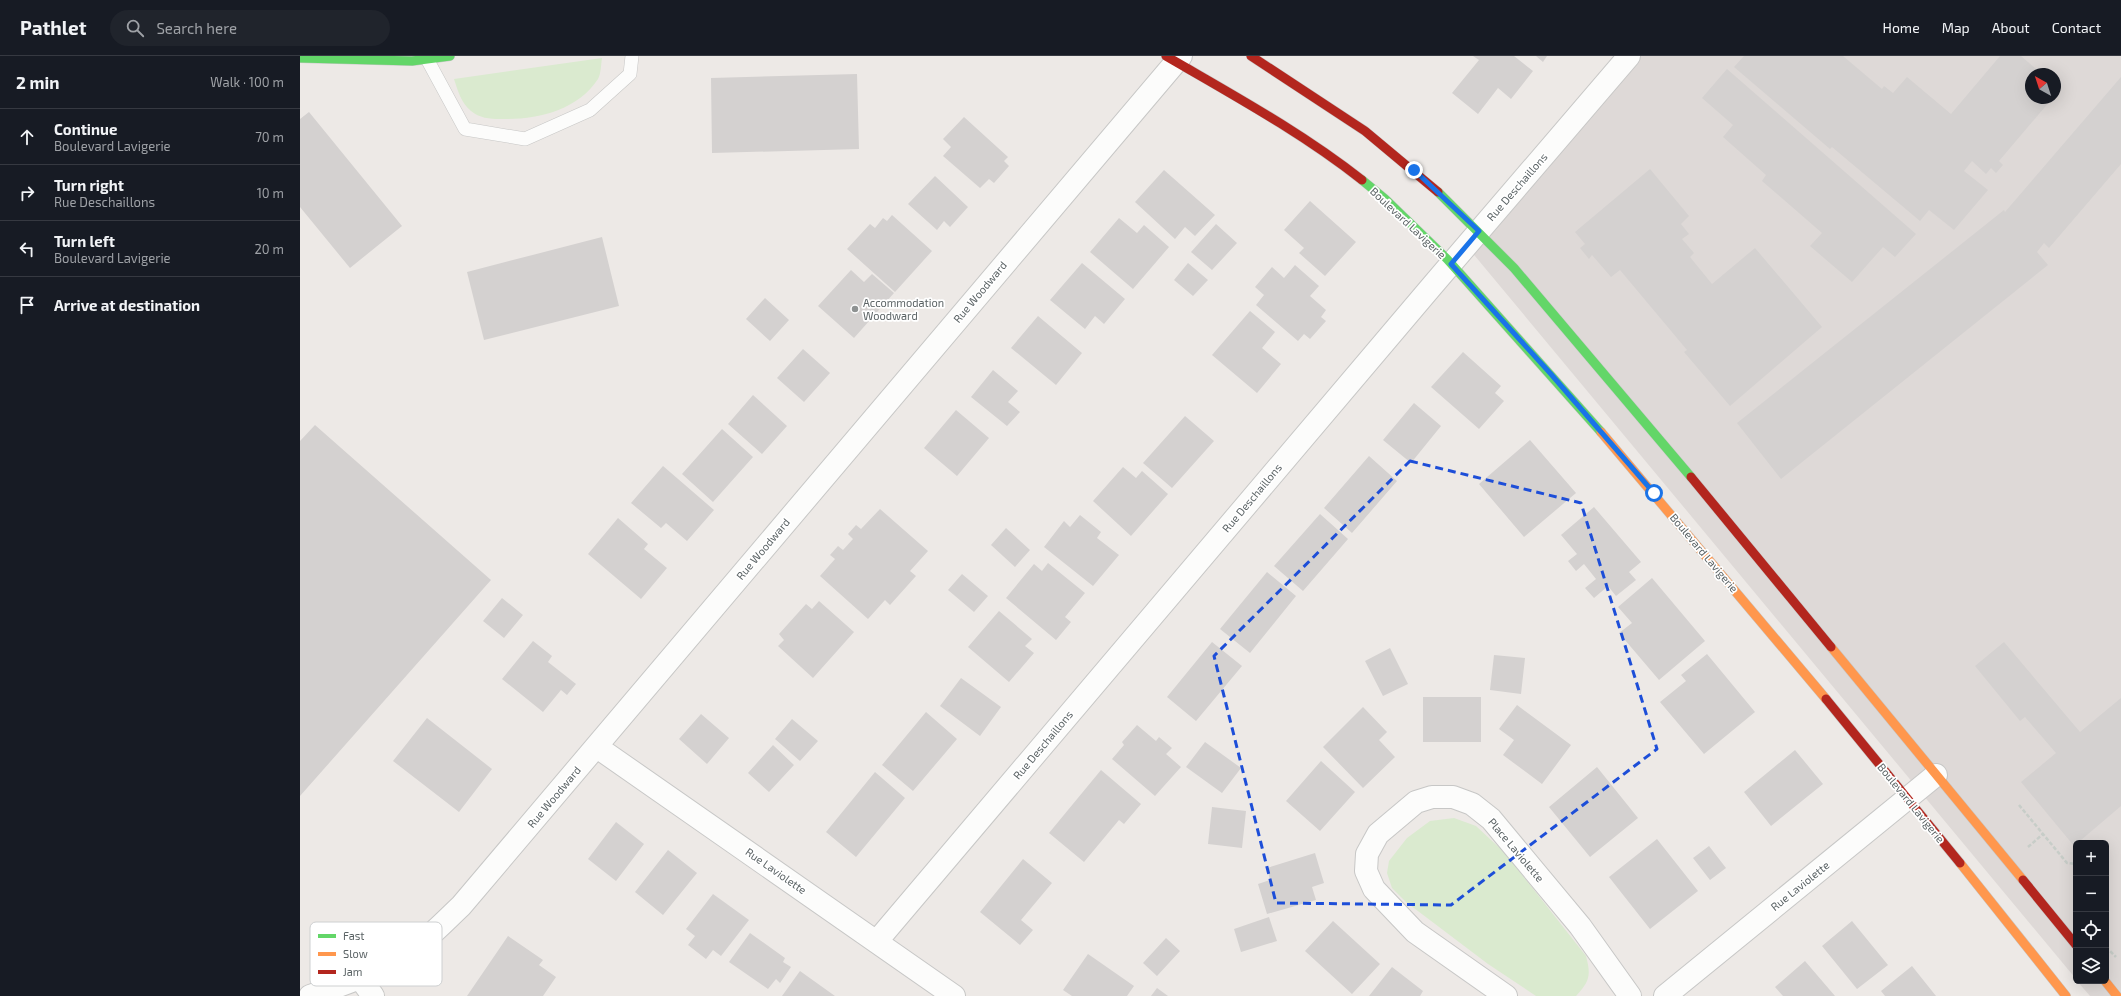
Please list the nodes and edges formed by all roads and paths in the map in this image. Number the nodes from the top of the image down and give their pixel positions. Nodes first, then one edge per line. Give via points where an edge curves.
1 (450, 56) edge
2 (632, 56) edge
3 (1251, 56) edge
4 (1629, 56) edge
5 (300, 58) edge
6 (1174, 58) edge
7 (427, 59) junction
8 (1479, 231) junction
9 (1451, 264) junction
10 (597, 747) junction
11 (1936, 776) junction
12 (1908, 798) junction
13 (2019, 805) dead end
14 (2043, 834) junction
15 (2024, 850) dead end
16 (2073, 864) edge
17 (442, 923) edge
18 (2073, 941) edge
19 (877, 942) junction
20 (2107, 948) edge
21 (2120, 961) edge
22 (2107, 984) edge
23 (338, 986) edge
24 (366, 986) edge
25 (310, 996) edge
26 (373, 996) edge
27 (954, 996) edge
28 (1506, 996) edge
29 (1630, 996) edge
30 (1665, 996) edge
31 (2066, 996) edge
32 (2117, 996) edge

1 - 7 main road
2 - 7 lane via 630,74 590,110 524,140 465,129
3 - 8 main road via 1365,131 1414,170
4 - 8 street, Rue Deschaillons
5 - 7 main road via 412,61
6 - 9 main road, Boulevard Lavigerie via 1329,154 1386,200
6 - 10 street, Rue Woodward
8 - 9 street, Rue Deschaillons
8 - 11 main road via 1529,285 1681,465
9 - 12 main road, Boulevard Lavigerie via 1654,493
9 - 19 street, Rue Deschaillons
10 - 17 street, Rue Woodward via 456,911
10 - 19 street, Rue Laviolette
11 - 12 street, Rue Laviolette
11 - 18 main road
12 - 30 street, Rue Laviolette
12 - 31 main road, Boulevard Lavigerie
13 - 14 path
14 - 15 path
14 - 16 path via 2068,863
19 - 27 street, Rue Laviolette
20 - 21 path
22 - 32 main road
23 - 25 street, Rue Woodward
24 - 26 street
28 - 29 street, Place Laviolette via 1415,932 1374,889 1366,871 1367,854 1378,834 1416,802 1432,797 1453,797 1472,804 1491,819 1580,926

